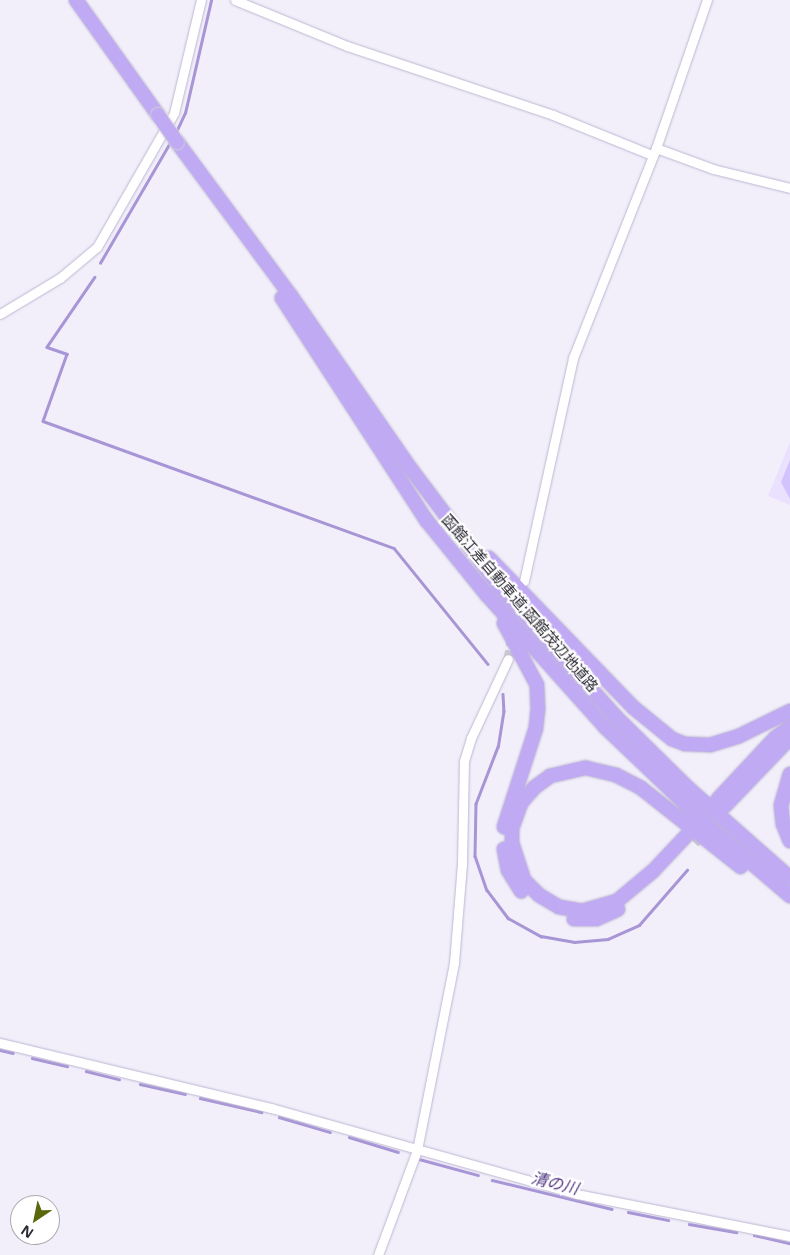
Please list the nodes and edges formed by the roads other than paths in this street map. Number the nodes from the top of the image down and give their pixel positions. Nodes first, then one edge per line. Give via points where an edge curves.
1 (76, 0) edge
2 (201, 0) edge
3 (236, 0) edge
4 (707, 0) edge
5 (654, 151) junction
6 (790, 188) edge
7 (228, 213) junction
8 (0, 314) edge
9 (411, 469) junction
10 (524, 581) dead end
11 (487, 595) junction
12 (508, 659) tunnel mouth
13 (790, 712) edge
14 (790, 727) edge
15 (790, 738) edge
16 (790, 774) edge
17 (790, 841) edge
18 (790, 878) edge
19 (790, 896) edge
20 (790, 902) edge
21 (0, 1044) edge
22 (417, 1150) junction
23 (790, 1236) edge
24 (378, 1255) edge

1 - 7 highway, 函館江差自動車道;函館茂辺地道路, bridge
2 - 8 street via 174,114 97,247 60,278
3 - 5 street via 347,46
4 - 5 street
5 - 6 street
5 - 10 street via 573,358
7 - 9 highway, 函館江差自動車道;函館茂辺地道路 via 291,296
7 - 11 highway, 函館江差自動車道;函館茂辺地道路 via 427,521
9 - 13 highway via 508,580 655,728 685,744 710,745 739,736
9 - 18 highway, 函館江差自動車道;函館茂辺地道路 via 499,586 616,717 688,788
11 - 19 highway, 函館江差自動車道;函館茂辺地道路 via 606,726 714,831
11 - 20 highway via 528,662 537,685 536,728 504,826 508,870 519,888 534,903 556,916 596,918 635,899 689,839 617,901 582,911 559,907 539,895 524,880 512,843 512,828 521,804 535,787 550,776 567,770 603,770 642,788
12 - 22 street via 471,738 464,761 457,938
14 - 15 highway via 775,738 722,803
16 - 17 highway via 780,805
21 - 22 street via 271,1108
22 - 23 street via 577,1194
22 - 24 street

